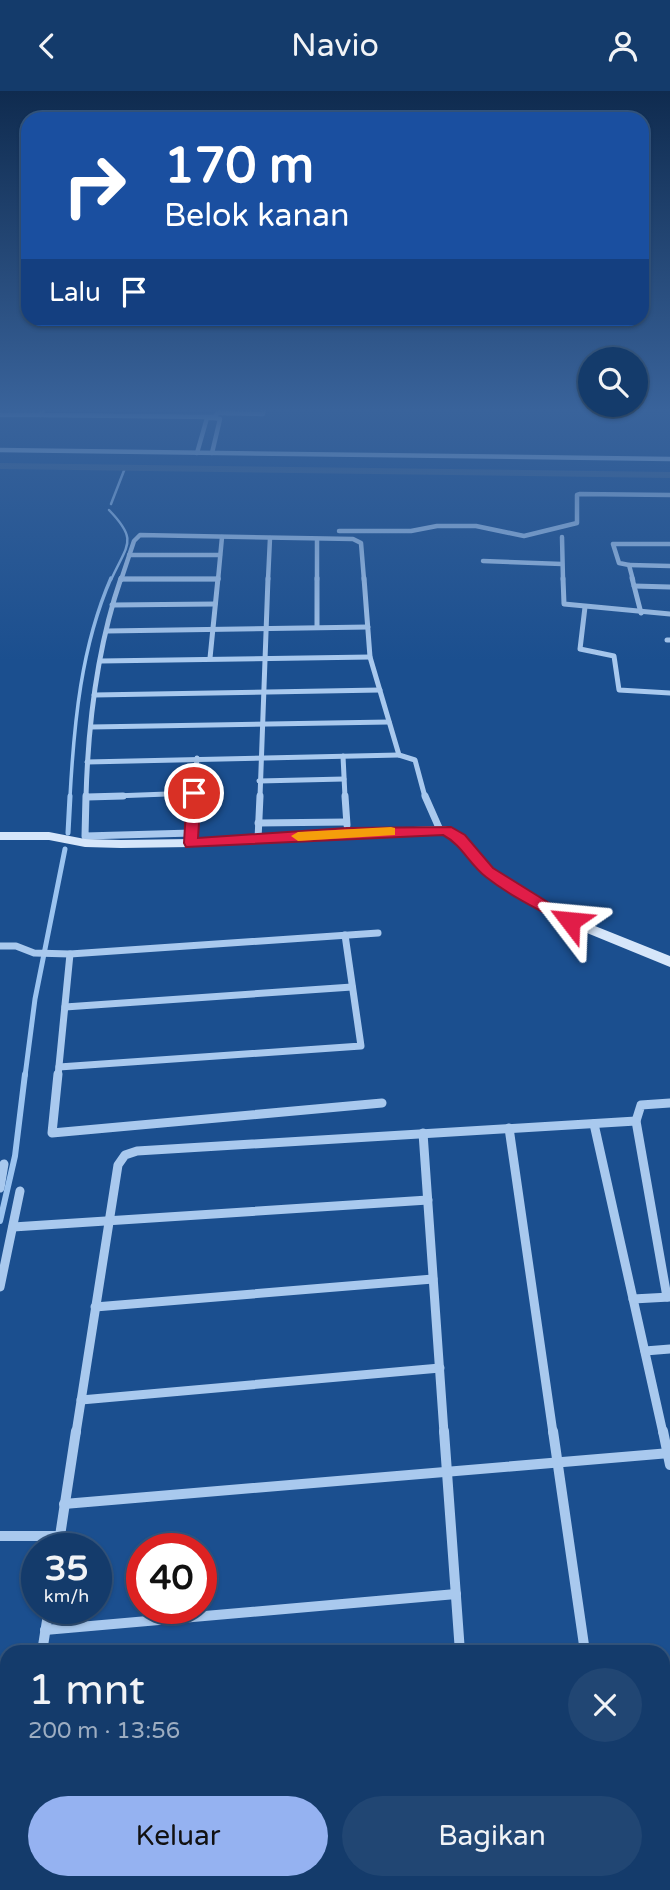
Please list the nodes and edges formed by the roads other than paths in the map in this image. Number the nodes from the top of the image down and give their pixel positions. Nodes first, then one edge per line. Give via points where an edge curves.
1 (670, 495) edge
2 (339, 531) dead end
3 (222, 537) junction
4 (562, 537) dead end
5 (270, 538) junction
6 (317, 539) junction
7 (670, 544) edge
8 (129, 555) junction
9 (220, 555) junction
10 (483, 561) dead end
11 (562, 564) junction
12 (629, 565) junction
13 (670, 566) edge
14 (121, 579) junction
15 (218, 579) junction
16 (634, 586) junction
17 (670, 587) edge
18 (215, 604) junction
19 (112, 605) junction
20 (585, 607) junction
21 (641, 613) junction
22 (670, 614) edge
23 (368, 627) junction
24 (213, 628) junction
25 (266, 628) junction
26 (317, 628) junction
27 (107, 631) junction
28 (370, 657) junction
29 (210, 658) junction
30 (265, 658) junction
31 (101, 661) junction
32 (380, 690) junction
33 (263, 691) junction
34 (670, 693) edge
35 (94, 695) junction
36 (389, 722) junction
37 (262, 723) junction
38 (91, 727) junction
39 (399, 755) junction
40 (343, 756) junction
41 (261, 757) junction
42 (197, 758) junction
43 (87, 762) junction
44 (344, 779) junction
45 (259, 781) junction
46 (194, 793) junction
47 (87, 797) junction
48 (258, 823) junction
49 (347, 827) junction
50 (440, 830) junction
51 (0, 836) edge
52 (191, 838) junction
53 (258, 839) junction
54 (378, 933) dead end
55 (345, 935) junction
56 (0, 946) edge
57 (70, 954) junction
58 (670, 962) edge
59 (352, 987) junction
60 (65, 1006) junction
61 (59, 1067) junction
62 (382, 1103) dead end
63 (670, 1103) edge
64 (636, 1121) junction
65 (594, 1124) junction
66 (509, 1128) junction
67 (423, 1133) junction
68 (4, 1164) dead end
69 (0, 1188) edge
70 (20, 1191) dead end
71 (428, 1200) junction
72 (108, 1220) junction
73 (13, 1227) junction
74 (433, 1279) junction
75 (0, 1287) edge
76 (669, 1297) edge
77 (633, 1299) junction
78 (95, 1307) junction
79 (670, 1349) edge
80 (645, 1351) junction
81 (440, 1368) junction
82 (81, 1400) junction
83 (669, 1453) edge
84 (558, 1463) junction
85 (670, 1465) edge
86 (447, 1472) junction
87 (64, 1504) junction
88 (60, 1533) edge
89 (0, 1536) edge
90 (21, 1536) edge
91 (456, 1594) junction
92 (46, 1624) edge
93 (45, 1630) junction
94 (43, 1645) edge
95 (460, 1645) edge
96 (584, 1645) edge

1 - 2 street via 580,494 577,523 529,536 475,526
3 - 5 street
3 - 8 street via 140,535
3 - 9 street
4 - 11 street
5 - 6 street
5 - 25 street
6 - 23 street via 353,539 362,544
6 - 26 street
7 - 12 street via 613,544 619,563
8 - 9 street
8 - 14 street
9 - 15 street
10 - 11 street
11 - 20 street via 563,603
12 - 13 street
12 - 16 street
14 - 15 street
14 - 19 street
15 - 18 street
16 - 17 street
16 - 21 street
18 - 19 street
18 - 24 street
19 - 27 street
20 - 21 street
20 - 34 street via 580,649 614,656 619,689
21 - 22 street
23 - 26 street
23 - 28 street
24 - 25 street
24 - 27 street
24 - 29 street
25 - 26 street
25 - 30 street
27 - 31 street
28 - 30 street
28 - 32 street
29 - 30 street
29 - 31 street
30 - 33 street
31 - 35 street
32 - 33 street
32 - 36 street
33 - 35 street
33 - 37 street
35 - 38 street
36 - 37 street
36 - 39 street
37 - 38 street
37 - 41 street
38 - 43 street
39 - 40 street
39 - 50 street via 415,760 428,808
40 - 41 street
40 - 44 street
41 - 42 street
41 - 45 street
42 - 43 street
42 - 46 street
43 - 47 street
44 - 45 street
44 - 49 street
45 - 48 street
46 - 47 street
46 - 52 street
47 - 52 street via 85,836
48 - 49 street
48 - 53 street
49 - 50 street
49 - 53 street
50 - 58 street via 455,834 488,871 527,897 570,921
51 - 52 street via 121,844
52 - 53 street
54 - 55 street
55 - 57 street
55 - 59 street
56 - 57 street
57 - 60 street
59 - 60 street
59 - 61 street via 361,1045
60 - 61 street
61 - 62 street via 52,1133
63 - 64 street via 641,1105
64 - 65 street
64 - 76 street
65 - 66 street
65 - 77 street
66 - 67 street
66 - 84 street
67 - 71 street
67 - 72 street via 130,1152 118,1165
68 - 69 street
70 - 73 street
71 - 72 street
71 - 74 street
72 - 73 street
72 - 78 street
73 - 75 street
74 - 78 street
74 - 81 street
76 - 77 street
77 - 80 street
78 - 82 street
79 - 80 street
80 - 83 street
81 - 82 street
81 - 86 street
82 - 87 street
83 - 84 street
83 - 85 street
84 - 86 street
84 - 96 street
86 - 87 street
86 - 91 street
87 - 88 street
89 - 90 street
91 - 93 street
91 - 95 street
92 - 93 street
93 - 94 street

